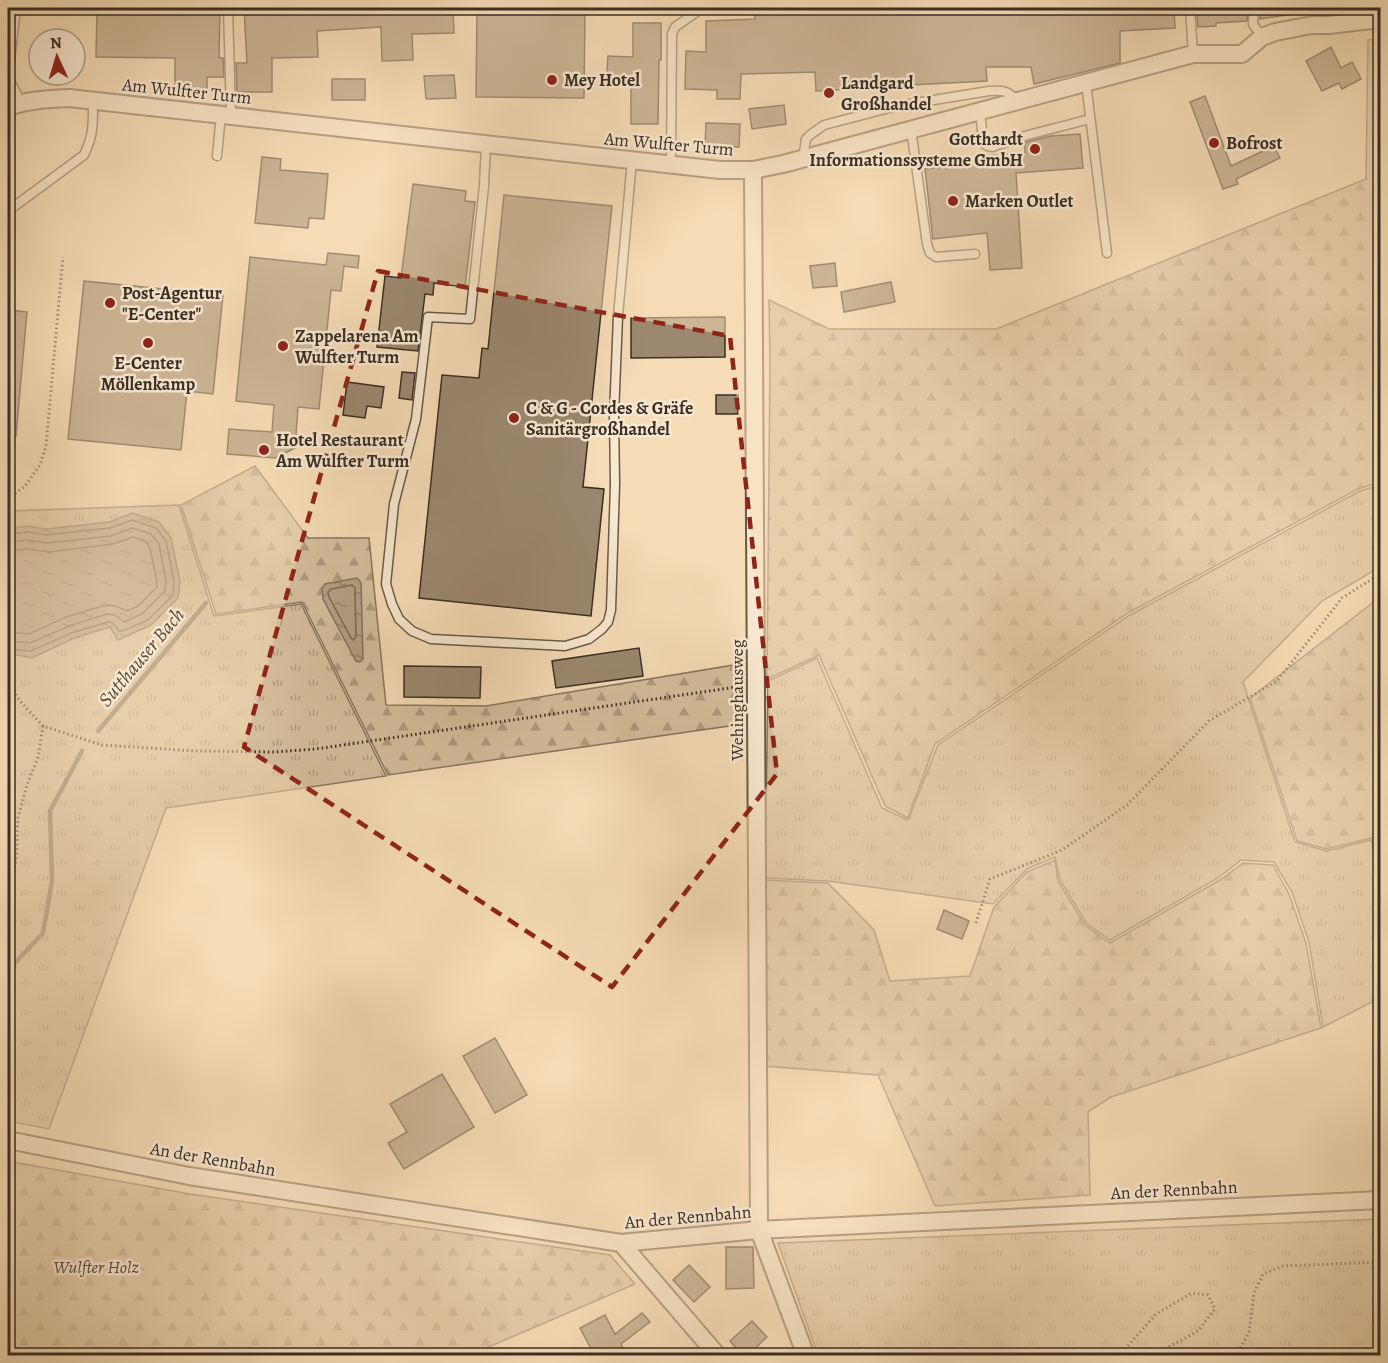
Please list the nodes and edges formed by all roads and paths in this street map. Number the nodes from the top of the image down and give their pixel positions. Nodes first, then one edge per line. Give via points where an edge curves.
1 (16, 8) edge
2 (228, 8) edge
3 (1190, 8) edge
4 (1254, 8) edge
5 (701, 9) edge
6 (1380, 19) edge
7 (1262, 37) junction
8 (1192, 54) junction
9 (1086, 83) junction
10 (93, 100) junction
11 (1017, 101) junction
12 (14, 105) edge
13 (980, 110) junction
14 (226, 115) junction
15 (1090, 119) junction
16 (911, 129) junction
17 (486, 144) junction
18 (217, 156) dead end
19 (802, 159) junction
20 (632, 160) junction
21 (671, 165) junction
22 (753, 170) junction
23 (8, 211) edge
24 (1107, 253) dead end
25 (975, 254) dead end
26 (63, 257) dead end
27 (8, 499) edge
28 (1380, 574) edge
29 (8, 678) edge
30 (756, 684) junction
31 (44, 726) junction
32 (8, 903) edge
33 (976, 923) dead end
34 (8, 1140) edge
35 (1380, 1200) edge
36 (759, 1230) junction
37 (621, 1243) junction
38 (1380, 1262) edge
39 (718, 1356) edge
40 (806, 1356) edge
41 (1119, 1356) edge
42 (1160, 1356) edge
43 (1236, 1356) edge

1 - 12 lane via 8,77
2 - 14 lane
3 - 8 lane
4 - 7 lane via 1253,24
5 - 21 lane via 675,27 672,34
6 - 7 street, Am Wulfter Turm via 1312,25
7 - 8 street, Am Wulfter Turm via 1242,54
8 - 9 street, Am Wulfter Turm
9 - 11 street, Am Wulfter Turm
9 - 15 lane
10 - 12 street, Am Wulfter Turm via 45,99
10 - 14 street, Am Wulfter Turm
10 - 23 lane via 93,130 84,156
11 - 13 street, Am Wulfter Turm
11 - 19 lane via 1011,93 989,92 897,106 824,125 806,139
13 - 15 lane via 982,139 992,147
13 - 16 street, Am Wulfter Turm
14 - 17 street, Am Wulfter Turm
14 - 18 lane
15 - 24 lane
16 - 19 street, Am Wulfter Turm
16 - 25 lane via 930,253 936,257
17 - 20 street, Am Wulfter Turm
17 - 20 lane via 470,319 428,317 416,419 394,504 386,584 399,619 412,632 440,640 565,646 589,639 608,622 617,327
19 - 22 street, Am Wulfter Turm
20 - 21 street, Am Wulfter Turm
21 - 22 street, Am Wulfter Turm
22 - 30 street, Wehinghausweg
26 - 27 path via 46,446 40,465 25,486
28 - 33 path via 1342,598 1277,681 1209,721 1127,805 1062,850 990,879
29 - 31 path via 19,700
30 - 31 path via 274,752 102,746
30 - 36 street, Wehinghausweg
31 - 32 path via 18,818
34 - 37 street, An der Rennbahn via 189,1176
35 - 36 street, An der Rennbahn
36 - 37 street, An der Rennbahn
36 - 40 street
37 - 39 street
38 - 43 path via 1283,1266 1263,1274 1254,1293 1248,1332
41 - 42 path via 1156,1314 1192,1293 1208,1295 1215,1310 1198,1331 1163,1350

